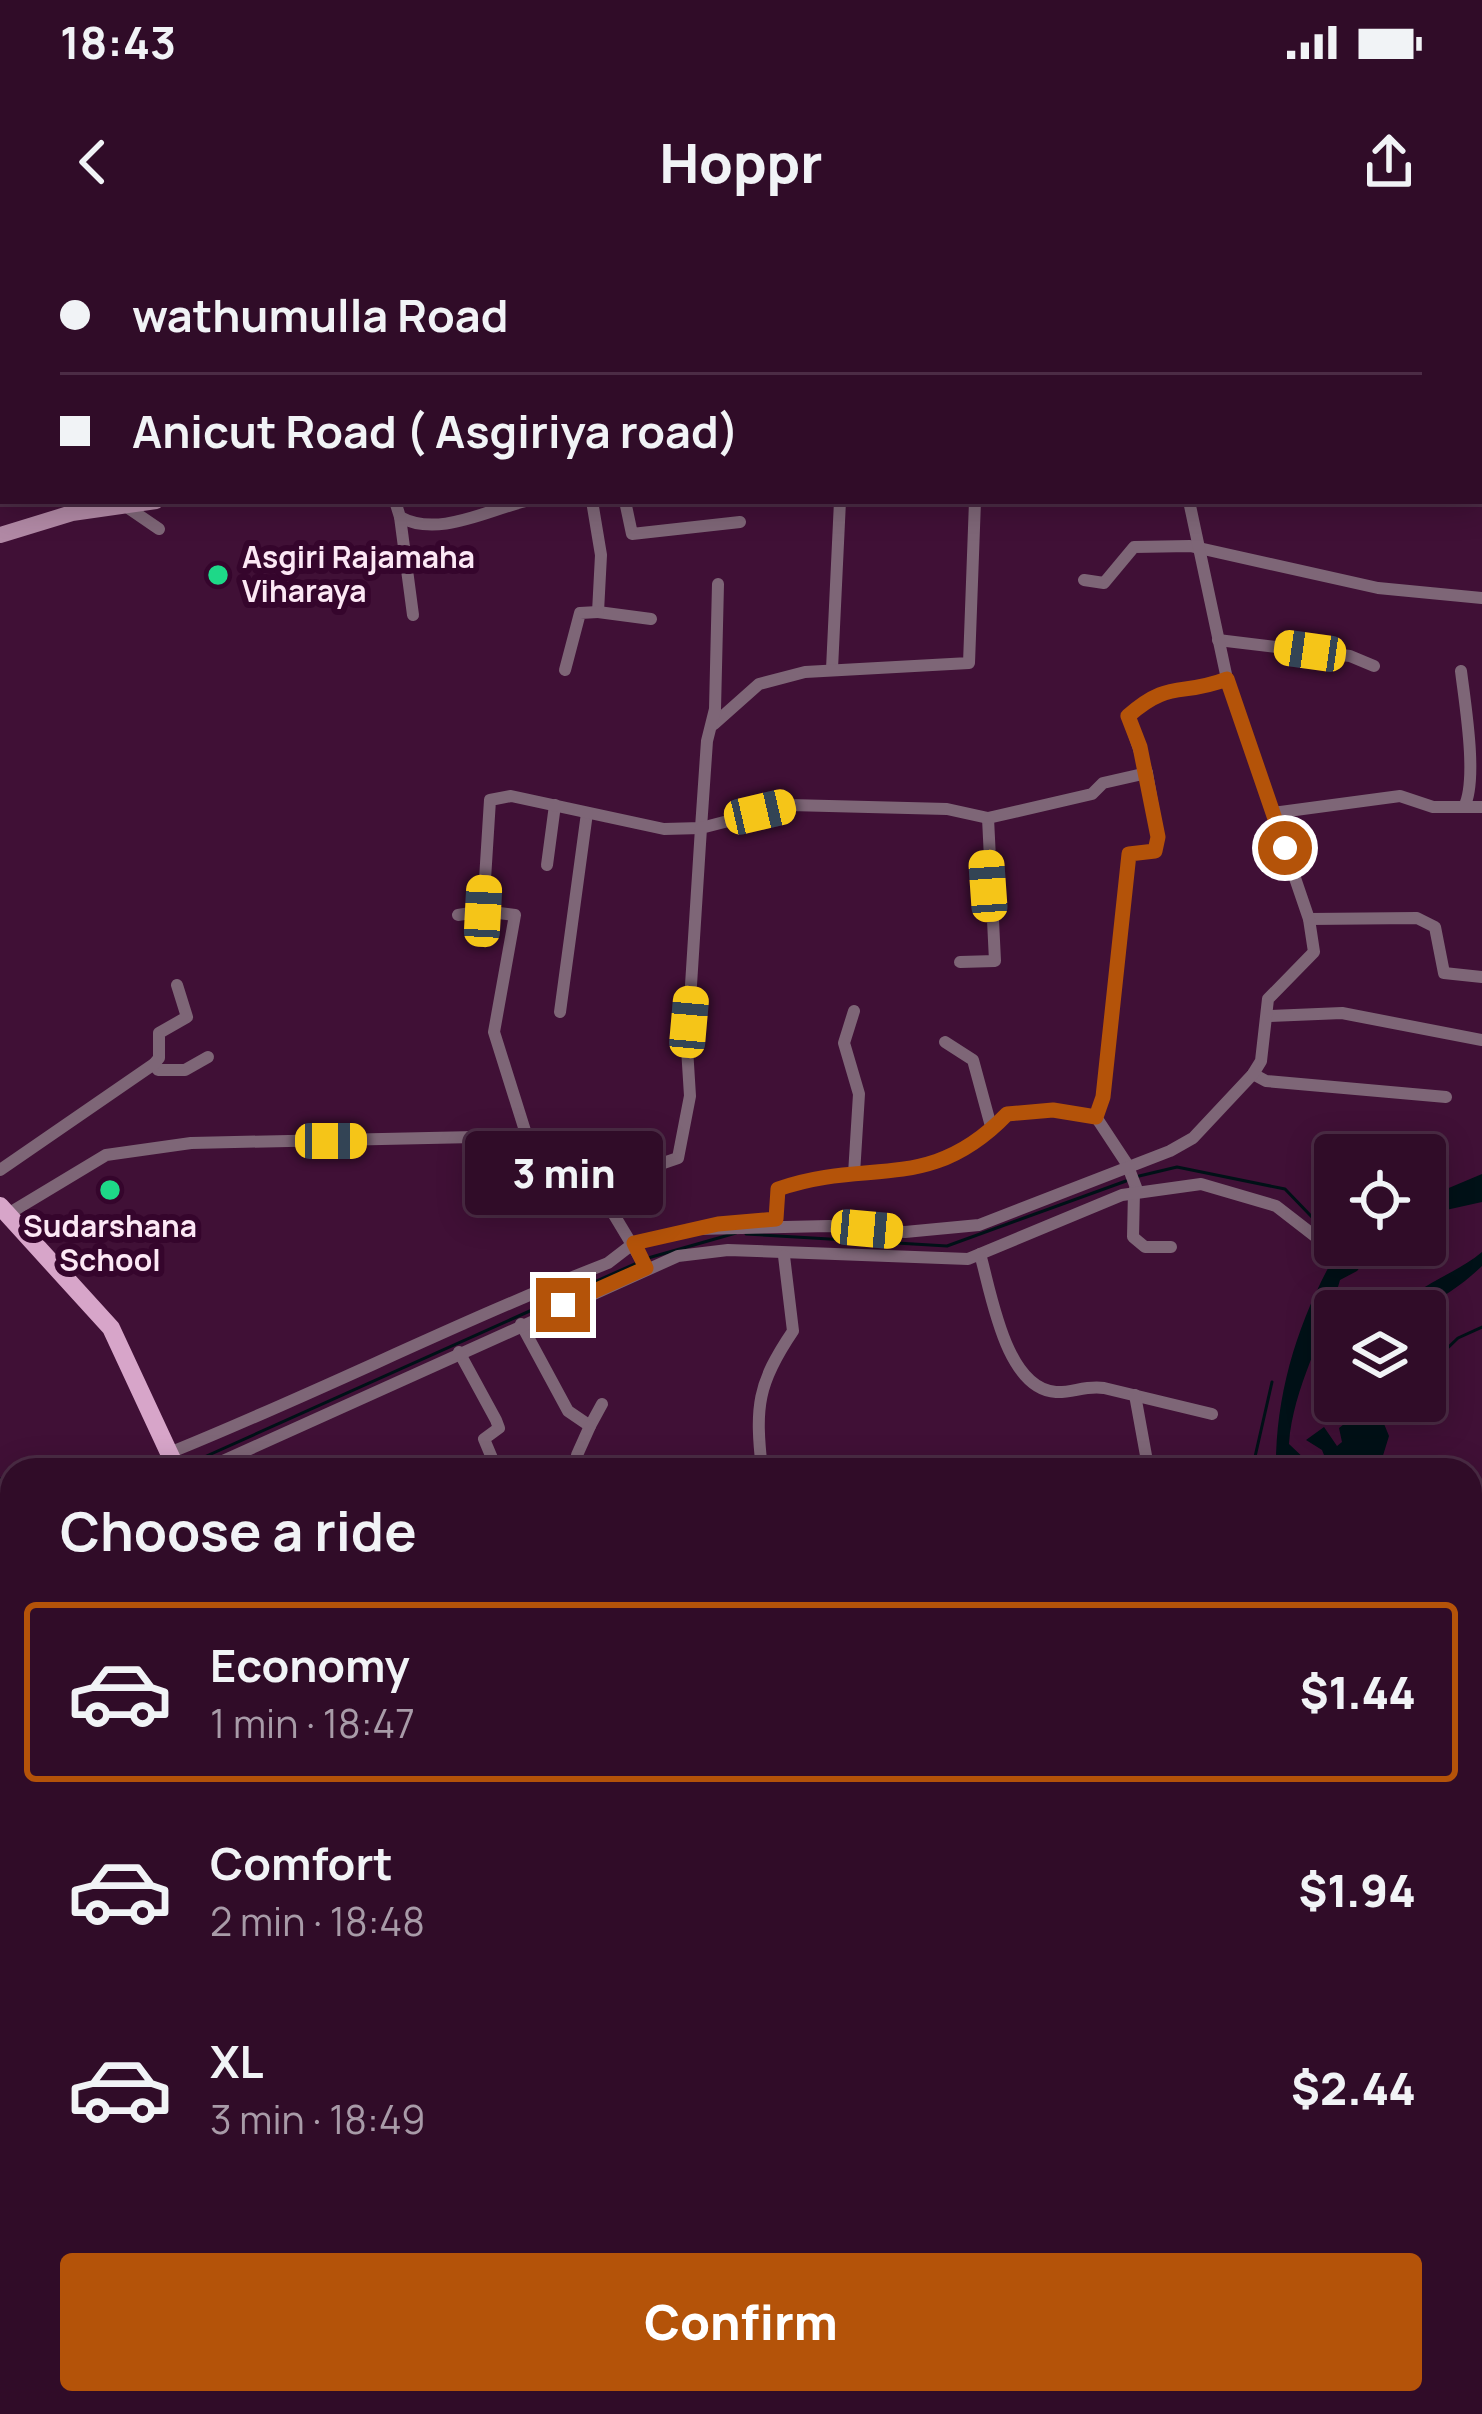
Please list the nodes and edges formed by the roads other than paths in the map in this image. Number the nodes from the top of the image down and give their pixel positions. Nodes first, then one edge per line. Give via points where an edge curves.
1 (132, 504) edge
2 (396, 504) edge
3 (517, 504) edge
4 (592, 504) edge
5 (626, 504) edge
6 (840, 504) edge
7 (975, 504) edge
8 (1190, 504) edge
9 (124, 505) junction
10 (400, 517) junction
11 (740, 522) dead end
12 (159, 529) dead end
13 (0, 535) edge
14 (1200, 552) junction
15 (1084, 580) dead end
16 (718, 584) dead end
17 (1482, 598) edge
18 (598, 612) junction
19 (413, 615) dead end
20 (651, 619) dead end
21 (1218, 640) junction
22 (1374, 666) dead end
23 (832, 669) junction
24 (565, 670) dead end
25 (1462, 671) dead end
26 (1227, 679) junction
27 (713, 725) junction
28 (1147, 773) junction
29 (546, 801) junction
30 (1464, 807) junction
31 (1482, 807) edge
32 (587, 813) junction
33 (1274, 813) junction
34 (988, 818) junction
35 (701, 828) junction
36 (547, 865) dead end
37 (483, 911) junction
38 (458, 914) dead end
39 (1309, 919) junction
40 (960, 962) dead end
41 (1482, 977) edge
42 (177, 985) dead end
43 (854, 1011) dead end
44 (560, 1012) dead end
45 (1268, 1016) junction
46 (1482, 1040) edge
47 (945, 1042) dead end
48 (208, 1057) dead end
49 (154, 1064) junction
50 (1253, 1074) junction
51 (1447, 1097) dead end
52 (1096, 1117) junction
53 (992, 1130) junction
54 (526, 1137) junction
55 (0, 1170) edge
56 (854, 1174) junction
57 (1133, 1180) junction
58 (599, 1185) junction
59 (4, 1210) edge
60 (696, 1229) junction
61 (1314, 1235) edge
62 (1171, 1247) dead end
63 (980, 1254) junction
64 (784, 1256) junction
65 (641, 1257) junction
66 (521, 1324) junction
67 (459, 1352) junction
68 (1136, 1395) junction
69 (602, 1404) dead end
70 (1212, 1414) dead end
71 (590, 1426) junction
72 (577, 1455) dead end
73 (171, 1458) edge
74 (181, 1458) edge
75 (229, 1458) edge
76 (492, 1458) edge
77 (761, 1458) edge
78 (1146, 1458) edge

1 - 9 street
2 - 10 street
3 - 10 street via 464,521 411,524
4 - 18 street
5 - 11 street via 632,534
6 - 23 street
7 - 23 street via 972,661
8 - 14 street
9 - 12 street
9 - 13 street
10 - 19 street
14 - 15 street via 1175,544 1134,547 1104,583
14 - 17 street via 1378,588
14 - 21 street
16 - 27 street
18 - 20 street
18 - 24 street via 580,613
21 - 22 street
21 - 26 street
23 - 27 street via 759,684
25 - 30 street
26 - 28 street via 1156,692 1128,716
26 - 33 street
27 - 35 street
28 - 34 street
28 - 52 street via 1158,837 1155,851 1129,854
29 - 32 street
29 - 36 street
29 - 37 street via 490,800
30 - 31 street
30 - 33 street via 1400,796
32 - 35 street
32 - 44 street
33 - 39 street
34 - 35 street via 947,809 790,805
34 - 40 street via 995,961
35 - 58 street via 690,1096 678,1158
37 - 38 street
37 - 54 street via 515,915 494,1032
39 - 41 street via 1417,918 1435,927 1444,973
39 - 45 street via 1311,961 1277,984
42 - 49 street via 187,1018 159,1033
43 - 56 street via 844,1043 859,1094
45 - 46 street via 1342,1013
45 - 50 street
47 - 53 street via 973,1060
48 - 49 street via 185,1070
49 - 55 street
50 - 51 street
50 - 57 street via 1193,1138
52 - 53 street via 1007,1114
52 - 57 street
53 - 56 street via 935,1166
54 - 58 street via 566,1135
54 - 59 street via 191,1143 106,1156
56 - 60 street via 778,1189 776,1219
57 - 60 street via 979,1225
57 - 61 street via 1201,1184 1276,1206
57 - 62 street via 1133,1238 1140,1246
57 - 63 street
58 - 65 street
59 - 73 main road via 111,1328
60 - 65 street
63 - 64 street
63 - 68 street via 1002,1339 1027,1375 1057,1392 1086,1385
64 - 65 street
64 - 77 street via 793,1331 758,1400
65 - 66 street
65 - 74 street via 608,1263 411,1344
66 - 67 street
66 - 71 street via 568,1411
67 - 75 street
67 - 76 street via 499,1428 484,1439
68 - 70 street
68 - 78 street
69 - 71 street
71 - 72 street

